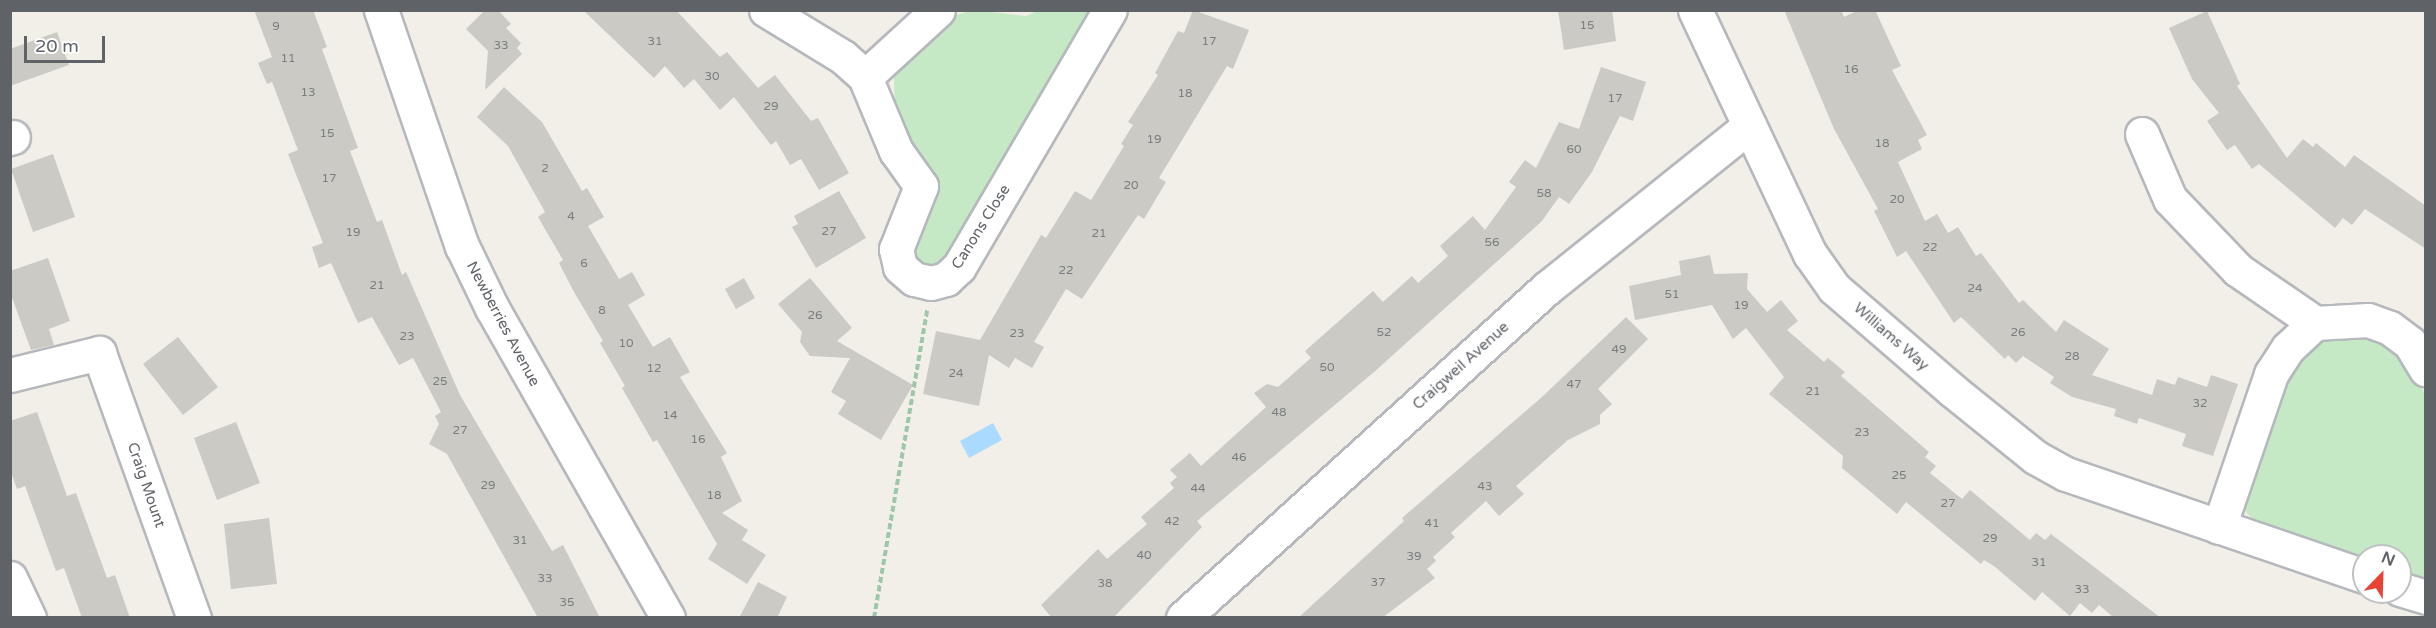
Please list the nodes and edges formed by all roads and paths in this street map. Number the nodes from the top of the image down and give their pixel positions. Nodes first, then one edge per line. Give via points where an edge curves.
1 (381, 10) edge
2 (766, 10) edge
3 (938, 10) edge
4 (1110, 10) edge
5 (1695, 10) edge
6 (865, 77) junction
7 (1749, 126) junction
8 (2142, 134) dead end
9 (931, 283) junction
10 (2315, 323) junction
11 (2426, 370) edge
12 (10, 375) edge
13 (2219, 527) junction
14 (2352, 572) edge
15 (10, 578) edge
16 (29, 618) edge
17 (194, 618) edge
18 (668, 618) edge
19 (874, 618) edge
20 (1183, 618) edge

1 - 18 street, Newberries Avenue via 462,246 487,298
2 - 6 street via 843,57
3 - 6 street
4 - 9 street, Canons Close via 959,267 946,279
5 - 7 street, Williams Way
6 - 9 street via 896,151 921,186 896,249 900,267 914,279
7 - 13 street, Williams Way via 1810,254 1834,288 1952,390 2035,458 2066,474
7 - 20 street, Craigweil Avenue via 1547,288
8 - 10 street via 2170,199 2238,270
9 - 19 path
10 - 11 street via 2368,320 2390,328 2410,343
10 - 13 street via 2288,348 2271,374
12 - 17 street, Craig Mount via 99,352
13 - 14 street, Williams Way
15 - 16 street

